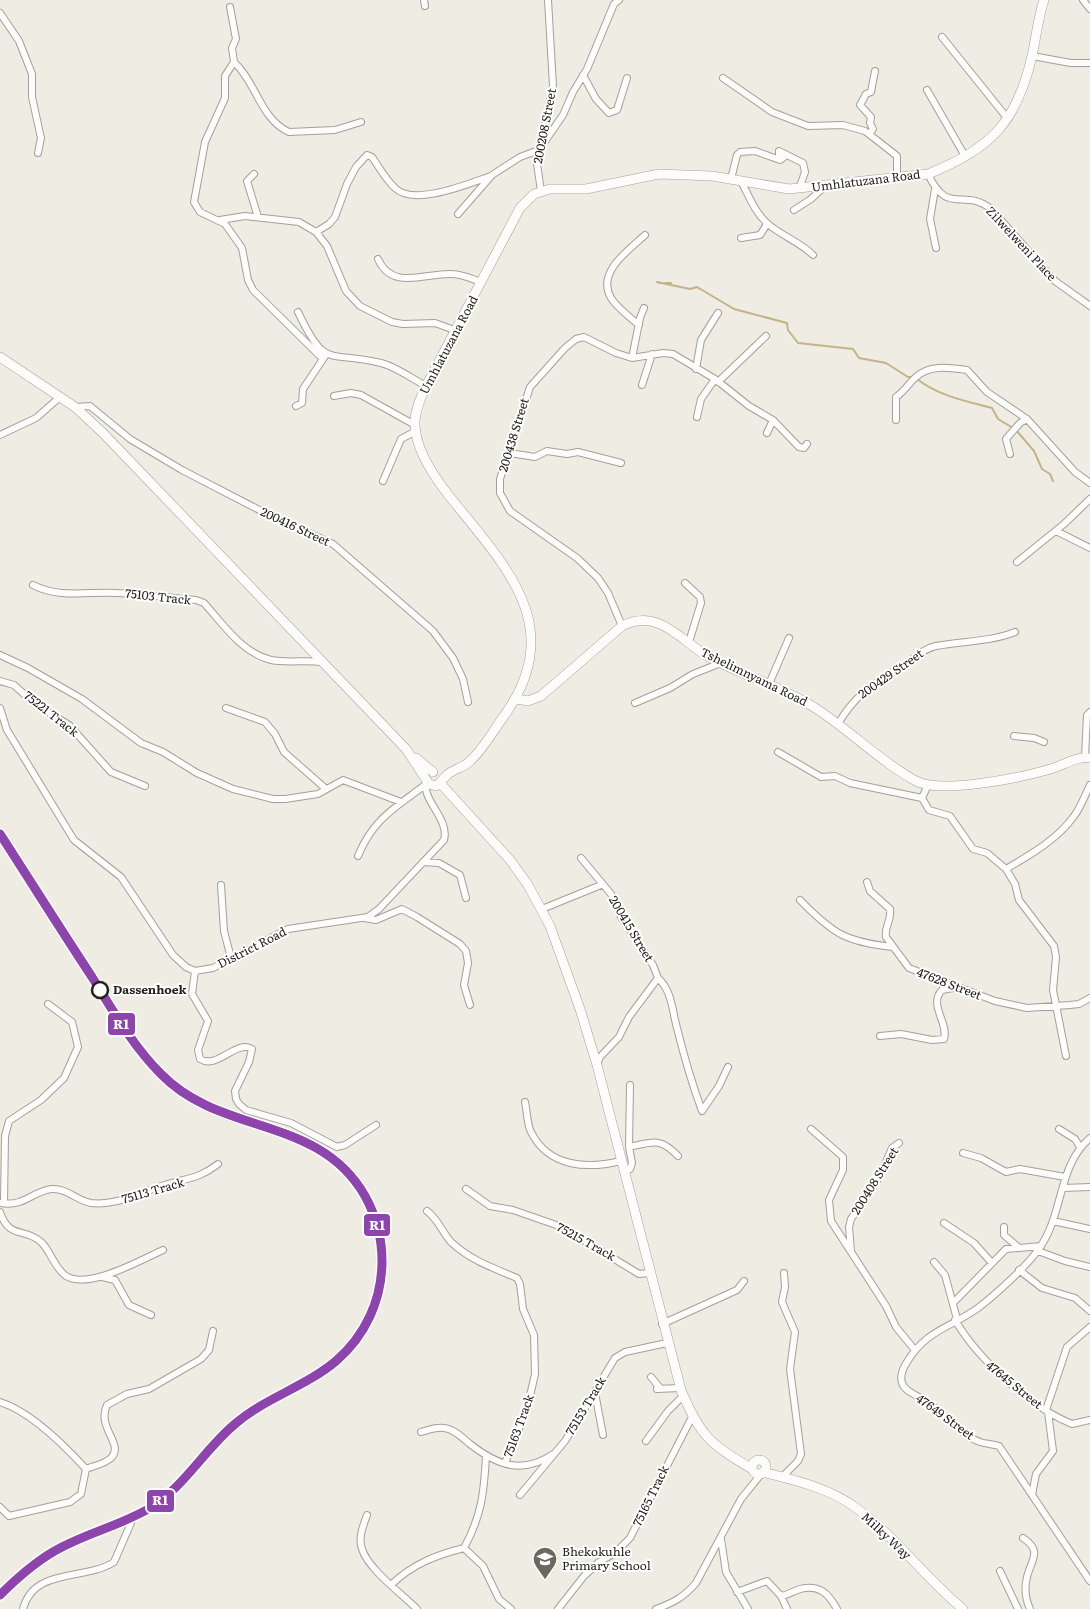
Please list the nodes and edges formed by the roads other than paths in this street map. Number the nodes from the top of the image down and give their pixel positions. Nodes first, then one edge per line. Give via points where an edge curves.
1 (548, 0) edge
2 (619, 0) edge
3 (1044, 0) edge
4 (1083, 0) edge
5 (230, 7) dead end
6 (1090, 9) edge
7 (0, 13) edge
8 (942, 37) dead end
9 (1032, 56) junction
10 (234, 62) junction
11 (1090, 62) edge
12 (875, 70) dead end
13 (583, 75) junction
14 (627, 78) dead end
15 (723, 78) dead end
16 (927, 90) dead end
17 (549, 114) junction
18 (563, 115) junction
19 (1008, 119) junction
20 (361, 122) dead end
21 (870, 134) junction
22 (539, 150) junction
23 (38, 153) dead end
24 (965, 156) junction
25 (254, 174) dead end
26 (928, 174) junction
27 (492, 175) junction
28 (732, 179) junction
29 (897, 179) junction
30 (741, 181) junction
31 (824, 187) junction
32 (799, 189) junction
33 (935, 189) junction
34 (541, 191) junction
35 (794, 210) dead end
36 (458, 214) dead end
37 (258, 217) junction
38 (220, 220) junction
39 (767, 224) junction
40 (316, 232) junction
41 (645, 235) dead end
42 (741, 238) dead end
43 (936, 248) dead end
44 (813, 255) dead end
45 (378, 259) dead end
46 (482, 282) junction
47 (1090, 306) edge
48 (644, 308) dead end
49 (298, 312) dead end
50 (718, 313) dead end
51 (638, 325) junction
52 (457, 331) junction
53 (766, 336) dead end
54 (652, 354) junction
55 (324, 356) junction
56 (0, 357) edge
57 (632, 358) junction
58 (696, 368) junction
59 (716, 381) junction
60 (642, 385) dead end
61 (426, 386) junction
62 (60, 396) junction
63 (334, 396) dead end
64 (296, 406) dead end
65 (75, 408) junction
66 (697, 417) dead end
67 (773, 420) junction
68 (896, 420) dead end
69 (1027, 420) junction
70 (415, 428) junction
71 (767, 433) dead end
72 (0, 435) edge
73 (807, 444) dead end
74 (510, 453) junction
75 (1010, 454) dead end
76 (621, 463) dead end
77 (383, 481) dead end
78 (1090, 483) edge
79 (1090, 499) edge
80 (1056, 531) junction
81 (1090, 548) edge
82 (1017, 562) dead end
83 (685, 583) dead end
84 (33, 585) dead end
85 (622, 626) junction
86 (1015, 632) dead end
87 (789, 638) dead end
88 (689, 642) junction
89 (0, 655) edge
90 (322, 662) junction
91 (721, 663) junction
92 (0, 681) edge
93 (769, 684) junction
94 (517, 698) junction
95 (468, 702) dead end
96 (635, 703) dead end
97 (0, 708) edge
98 (226, 708) dead end
99 (1090, 712) edge
100 (838, 724) junction
101 (1042, 732) dead end
102 (1014, 736) dead end
103 (1034, 738) junction
104 (1044, 742) dead end
105 (778, 752) dead end
106 (1088, 758) edge
107 (433, 781) junction
108 (928, 785) junction
109 (1090, 785) edge
110 (145, 786) dead end
111 (326, 789) junction
112 (922, 798) junction
113 (401, 802) junction
114 (358, 856) dead end
115 (581, 858) dead end
116 (423, 862) junction
117 (1006, 869) junction
118 (867, 882) dead end
119 (221, 885) dead end
120 (601, 885) junction
121 (466, 898) dead end
122 (800, 900) dead end
123 (542, 909) junction
124 (364, 918) junction
125 (893, 947) junction
126 (231, 958) junction
127 (195, 971) junction
128 (658, 978) junction
129 (958, 987) junction
130 (1090, 998) edge
131 (48, 1004) dead end
132 (470, 1005) dead end
133 (1056, 1006) junction
134 (880, 1036) dead end
135 (1066, 1056) dead end
136 (597, 1064) junction
137 (728, 1067) dead end
138 (630, 1085) dead end
139 (525, 1102) dead end
140 (376, 1125) dead end
141 (1059, 1129) dead end
142 (811, 1130) dead end
143 (1090, 1138) edge
144 (899, 1143) dead end
145 (1081, 1146) junction
146 (629, 1147) junction
147 (963, 1153) dead end
148 (678, 1156) dead end
149 (621, 1161) junction
150 (218, 1164) dead end
151 (624, 1173) junction
152 (1066, 1177) junction
153 (1090, 1187) edge
154 (1063, 1188) junction
155 (466, 1189) dead end
156 (2, 1203) edge
157 (427, 1211) dead end
158 (0, 1212) edge
159 (1053, 1221) junction
160 (944, 1223) dead end
161 (1004, 1227) dead end
162 (1090, 1229) edge
163 (1018, 1247) junction
164 (1039, 1248) junction
165 (163, 1250) dead end
166 (851, 1252) junction
167 (934, 1262) dead end
168 (991, 1262) junction
169 (1090, 1267) edge
170 (1019, 1270) junction
171 (784, 1273) dead end
172 (649, 1274) junction
173 (100, 1277) junction
174 (744, 1281) dead end
175 (954, 1302) junction
176 (1090, 1311) edge
177 (151, 1315) dead end
178 (956, 1320) junction
179 (662, 1324) junction
180 (1090, 1327) edge
181 (213, 1331) dead end
182 (667, 1343) junction
183 (914, 1349) junction
184 (651, 1377) dead end
185 (681, 1392) junction
186 (594, 1393) junction
187 (0, 1402) edge
188 (1047, 1411) junction
189 (692, 1417) junction
190 (1090, 1420) edge
191 (421, 1432) dead end
192 (603, 1435) dead end
193 (646, 1442) dead end
194 (558, 1451) junction
195 (730, 1455) junction
196 (486, 1456) junction
197 (761, 1461) junction
198 (504, 1463) junction
199 (86, 1469) junction
200 (758, 1471) junction
201 (785, 1474) junction
202 (796, 1480) junction
203 (520, 1495) dead end
204 (1032, 1495) junction
205 (0, 1507) edge
206 (367, 1515) dead end
207 (131, 1523) dead end
208 (721, 1537) junction
209 (1023, 1538) dead end
210 (464, 1548) junction
211 (1000, 1571) dead end
212 (1090, 1580) edge
213 (392, 1584) junction
214 (738, 1592) junction
215 (781, 1596) junction
216 (667, 1607) edge
217 (412, 1608) edge
218 (23, 1609) edge
219 (511, 1609) edge
220 (558, 1609) edge
221 (656, 1609) edge
222 (748, 1609) edge
223 (787, 1609) edge
224 (837, 1609) edge
225 (963, 1609) edge
226 (1018, 1609) edge
227 (1030, 1609) edge

1 - 17 street, 200208 Street via 553,86
2 - 13 street via 614,4
3 - 9 street, Umhlatuzana Road
4 - 6 street
5 - 10 street via 236,39 232,48
7 - 23 street via 19,41 32,74 32,97 42,138
8 - 19 street
9 - 11 street
9 - 19 street, Umhlatuzana Road via 1022,90
10 - 20 street via 252,84 271,119 284,130 335,130
10 - 38 street via 225,76 225,98 204,142 194,196 195,206 200,212
12 - 21 street via 871,92 866,94 860,105 871,117 873,129
13 - 14 street via 596,99 609,113 616,110
13 - 18 street
15 - 21 street via 772,112 799,123 808,126 844,125
16 - 24 street
17 - 18 street
17 - 22 street, 200208 Street
18 - 22 street
19 - 24 street, Umhlatuzana Road via 998,132
21 - 29 street via 897,156
22 - 27 street via 520,157
22 - 34 street, 200208 Street via 537,164
24 - 26 street, Umhlatuzana Road
25 - 37 street via 247,181
26 - 29 street, Umhlatuzana Road
26 - 33 street
27 - 36 street
27 - 40 street via 439,192 404,194 395,188 370,155 365,156 341,196 335,217
28 - 30 street, Umhlatuzana Road
28 - 32 street via 740,152 754,151 780,160 784,157 779,156 779,151 803,163 805,172
28 - 34 street, Umhlatuzana Road via 671,173 586,188
29 - 31 street, Umhlatuzana Road
30 - 32 street, Umhlatuzana Road
30 - 39 street via 756,211
31 - 32 street, Umhlatuzana Road
31 - 35 street
33 - 43 street via 930,219
33 - 47 street, Zilwelweni Place via 946,198 973,200 986,205 1055,281
34 - 46 street, Umhlatuzana Road via 526,201 514,218
37 - 38 street
37 - 40 street via 290,220
38 - 55 street via 242,248 252,290
39 - 42 street via 760,235
39 - 44 street
40 - 52 street via 327,246 346,291 360,306 392,322 435,323
41 - 51 street via 614,265 607,281 611,299
45 - 46 street via 388,273 409,279 450,274
46 - 52 street, Umhlatuzana Road
48 - 51 street
49 - 55 street
50 - 58 street via 701,340
51 - 57 street
52 - 61 street, Umhlatuzana Road
53 - 59 street
54 - 57 street
54 - 58 street via 673,354
54 - 60 street
55 - 61 street via 383,364
55 - 64 street via 303,390 302,403
56 - 62 street, Milky Way
57 - 74 street, 200438 Street via 584,337 565,348 530,388
58 - 59 street
59 - 66 street via 701,399
59 - 67 street
61 - 70 street, Umhlatuzana Road via 416,412
62 - 65 street, Milky Way
62 - 72 street via 36,418
63 - 70 street via 361,395
65 - 90 street, Milky Way
65 - 95 street, 200416 Street via 90,406 130,439 182,470 333,544 433,631 453,658 463,679
67 - 71 street
67 - 73 street via 799,447 804,448
68 - 69 street via 896,397 917,376 934,368 967,370 987,392
69 - 75 street via 1006,439
69 - 78 street via 1075,472
70 - 77 street via 401,439
70 - 94 street via 437,479 500,558 522,598 532,640 531,658
74 - 76 street via 535,457 549,451 578,452
74 - 85 street, 200438 Street via 500,479 503,501 510,511 577,558 598,578
79 - 80 street
80 - 81 street
80 - 82 street
83 - 88 street via 701,602
84 - 90 street, 75103 Track via 51,592 118,592 196,600 254,653 270,660
85 - 88 street, Tshelimnyama Road via 638,621 652,622 668,627
85 - 94 street via 540,696 528,701
86 - 100 street, 200429 Street via 936,646 919,653 854,701
87 - 93 street
88 - 91 street, Tshelimnyama Road
89 - 111 street via 82,700 141,743 211,780 273,799 309,796
90 - 107 street, Milky Way
91 - 93 street, Tshelimnyama Road
91 - 96 street
92 - 110 street, 75221 Track via 14,685 35,704 69,725 111,772
93 - 100 street, Tshelimnyama Road via 813,706
94 - 107 street via 468,763
97 - 127 street via 7,730 74,840 121,877 173,955
98 - 111 street via 265,722 284,752
99 - 106 street via 1087,716
100 - 108 street, Tshelimnyama Road via 906,775
101 - 103 street
102 - 103 street
103 - 104 street
105 - 112 street via 821,777 835,776 850,783
106 - 108 street, Tshelimnyama Road via 1032,774 948,786
107 - 113 street
107 - 116 street, District Road via 430,798 446,832 442,844
107 - 123 street, Milky Way via 458,803 510,860
108 - 112 street
109 - 117 street via 1068,824 1052,839
111 - 113 street via 346,781
112 - 117 street via 929,810 950,816 973,849 987,853
113 - 114 street via 367,835
115 - 120 street, 200415 Street
116 - 121 street via 439,863 460,875
116 - 124 street, District Road via 379,908
117 - 133 street via 1019,900 1054,946
118 - 125 street, 47628 Street via 872,893 890,909 885,932
119 - 126 street via 224,931
120 - 123 street
120 - 128 street, 200415 Street via 611,894 621,917 653,964
122 - 125 street via 820,921 841,936 864,944
123 - 136 street, Milky Way via 565,964
124 - 126 street, District Road via 288,929
124 - 132 street via 382,919 402,909 460,944 468,960 464,985
125 - 129 street, 47628 Street via 909,968
126 - 127 street, District Road via 207,971
127 - 140 street via 192,994 208,1021 198,1050 200,1059 214,1061 250,1047 252,1054 235,1091 236,1099 246,1110 291,1123 337,1147
128 - 136 street, 200415 Street
128 - 137 street via 674,1006 676,1025 702,1111
129 - 133 street, 47628 Street via 1018,1007
129 - 134 street via 942,990 937,996 944,1039 901,1034
130 - 133 street, 47628 Street via 1079,1004
131 - 156 street via 72,1022 78,1047 64,1078 41,1100 9,1121 5,1136
133 - 135 street
136 - 149 street, Milky Way
138 - 146 street
139 - 149 street via 535,1139 559,1159 578,1166
141 - 145 street
142 - 166 street via 843,1157 844,1170 829,1200 829,1216
143 - 145 street
144 - 166 street, 200408 Street via 892,1148 880,1176 852,1219
145 - 152 street, 47649 Street
146 - 148 street via 662,1142
146 - 151 street via 631,1166
147 - 152 street via 981,1158 1006,1172 1020,1169
149 - 151 street, Milky Way
150 - 156 street, 75113 Track via 190,1180 166,1184 125,1200 88,1203 57,1189 42,1191 18,1204
151 - 172 street, Milky Way
152 - 154 street, 47649 Street
153 - 154 street
154 - 159 street, 47649 Street
155 - 172 street, 75215 Track via 490,1206 513,1210 562,1228 639,1274
157 - 198 street, 75163 Track via 456,1246 487,1267 517,1278 520,1284 523,1309 532,1331 533,1384 523,1420
158 - 173 street via 13,1231 41,1241 66,1276 86,1280
159 - 162 street
159 - 164 street, 47649 Street
160 - 168 street via 974,1243
161 - 163 street via 1004,1235
163 - 164 street
163 - 168 street via 1006,1249
164 - 169 street via 1065,1261
164 - 170 street, 47649 Street
165 - 173 street
166 - 183 street via 896,1327
167 - 175 street, 47645 Street via 944,1275
168 - 175 street
170 - 176 street via 1045,1290 1074,1298
170 - 178 street, 47649 Street via 978,1308
171 - 201 street via 782,1302 795,1332 790,1369 801,1454
172 - 179 street, Milky Way
173 - 177 street via 115,1280 129,1304
174 - 179 street via 737,1290
175 - 178 street, 47645 Street
178 - 183 street, 47649 Street via 930,1334
178 - 188 street, 47645 Street via 966,1340 987,1364
179 - 182 street, Milky Way
180 - 188 street via 1067,1347
181 - 199 street via 208,1350 201,1359 149,1389 127,1394 106,1406 104,1423 115,1452 110,1459
182 - 185 street, Milky Way
182 - 186 street, 75153 Track via 619,1354
183 - 204 street, 47649 Street via 902,1371 904,1387 925,1399 970,1436 999,1446
184 - 185 street via 658,1388
185 - 189 street, Milky Way
185 - 193 street
186 - 192 street
186 - 194 street, 75153 Track
187 - 199 street via 13,1406 38,1424
188 - 190 street, 47645 Street via 1072,1424
188 - 204 street via 1053,1451 1036,1474
189 - 195 street, Milky Way via 702,1434
189 - 220 street, 75165 Track via 636,1528 616,1553 604,1558 584,1576
191 - 196 street via 444,1428
194 - 198 street, 75163 Track via 526,1466
194 - 203 street, 75153 Track
195 - 197 street, Milky Way
195 - 200 street, Milky Way
196 - 198 street
196 - 210 street via 481,1507
197 - 200 street via 754,1462
197 - 201 street, Milky Way
199 - 205 street via 81,1494 70,1502 9,1516
200 - 202 street, Milky Way
200 - 208 street
201 - 202 street, Milky Way
202 - 225 street, Milky Way via 861,1512
204 - 212 street, 47649 Street
206 - 213 street via 361,1536 362,1550
207 - 218 street via 114,1562 41,1584 30,1593
208 - 214 street via 726,1572
208 - 216 street via 696,1583 687,1594
209 - 227 street via 1032,1546 1034,1556 1025,1596
210 - 213 street via 414,1566
210 - 219 street via 486,1569 498,1597
211 - 226 street
213 - 217 street
214 - 215 street via 767,1581
214 - 222 street
215 - 223 street
215 - 224 street via 807,1588 822,1589
216 - 221 street

